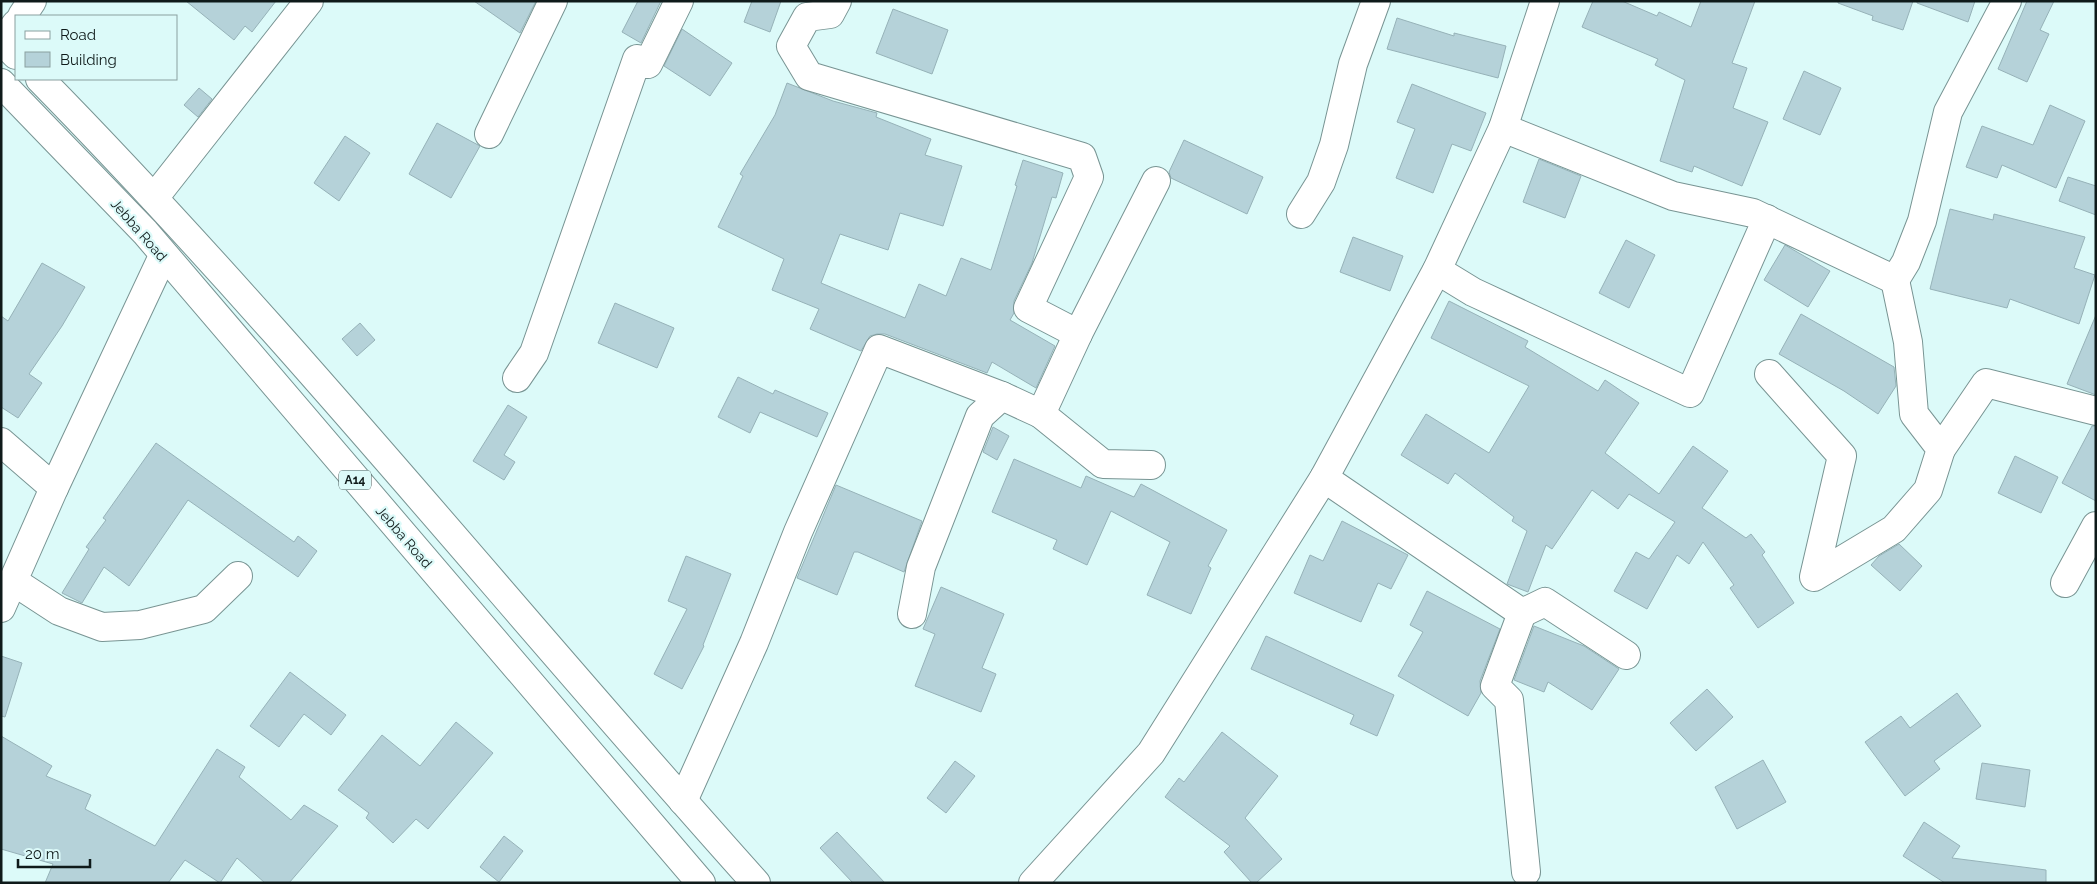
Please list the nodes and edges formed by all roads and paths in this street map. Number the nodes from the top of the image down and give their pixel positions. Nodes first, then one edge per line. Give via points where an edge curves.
1 (32, 1) edge
2 (309, 1) edge
3 (553, 1) edge
4 (679, 1) edge
5 (837, 1) edge
6 (1376, 1) edge
7 (1544, 1) edge
8 (2007, 1) edge
9 (23, 15) edge
10 (41, 80) edge
11 (1, 83) edge
12 (1502, 128) junction
13 (489, 134) dead end
14 (1156, 182) dead end
15 (154, 198) junction
16 (1301, 214) dead end
17 (1767, 220) junction
18 (163, 256) junction
19 (1436, 270) junction
20 (1895, 280) junction
21 (1078, 334) junction
22 (1769, 374) dead end
23 (517, 378) dead end
24 (1002, 396) junction
25 (2096, 412) edge
26 (1041, 414) junction
27 (1, 442) edge
28 (1941, 449) junction
29 (1151, 465) dead end
30 (1324, 478) junction
31 (54, 488) junction
32 (2096, 526) edge
33 (238, 576) dead end
34 (13, 581) junction
35 (2065, 583) dead end
36 (1, 608) edge
37 (1522, 613) junction
38 (912, 614) dead end
39 (1626, 655) dead end
40 (683, 801) junction
41 (1526, 872) dead end
42 (701, 883) edge
43 (756, 883) edge
44 (1032, 883) edge

1 - 9 main road
2 - 15 main road
3 - 13 main road
4 - 23 main road via 648,64 637,59 534,353
5 - 21 main road via 830,14 807,17 791,46 809,76 1082,157 1089,177 1028,308
6 - 16 main road via 1353,64 1322,182
7 - 12 main road
8 - 20 main road via 1948,112 1922,221 1906,262
10 - 15 main road
11 - 18 main road, Jebba Road / A14 via 145,232
12 - 17 main road via 1673,196 1753,213
12 - 19 main road
14 - 21 main road
15 - 40 main road via 370,439
17 - 19 main road via 1690,393 1473,292
17 - 20 main road
18 - 31 main road
18 - 42 main road, Jebba Road / A14
19 - 30 main road
20 - 28 main road via 1908,342 1914,414
21 - 26 main road
22 - 28 main road via 1842,456 1814,578 1894,529 1928,490
24 - 26 main road
24 - 38 main road via 980,416 921,566
24 - 40 main road via 879,349
25 - 28 main road via 1986,383
26 - 29 main road via 1102,464
27 - 31 main road
30 - 37 main road
30 - 44 main road via 1151,752
31 - 34 main road
32 - 35 main road
33 - 34 main road via 204,609 140,625 102,627 59,611
34 - 36 main road
37 - 39 main road via 1546,602
37 - 41 main road via 1495,686 1509,700
40 - 43 main road

